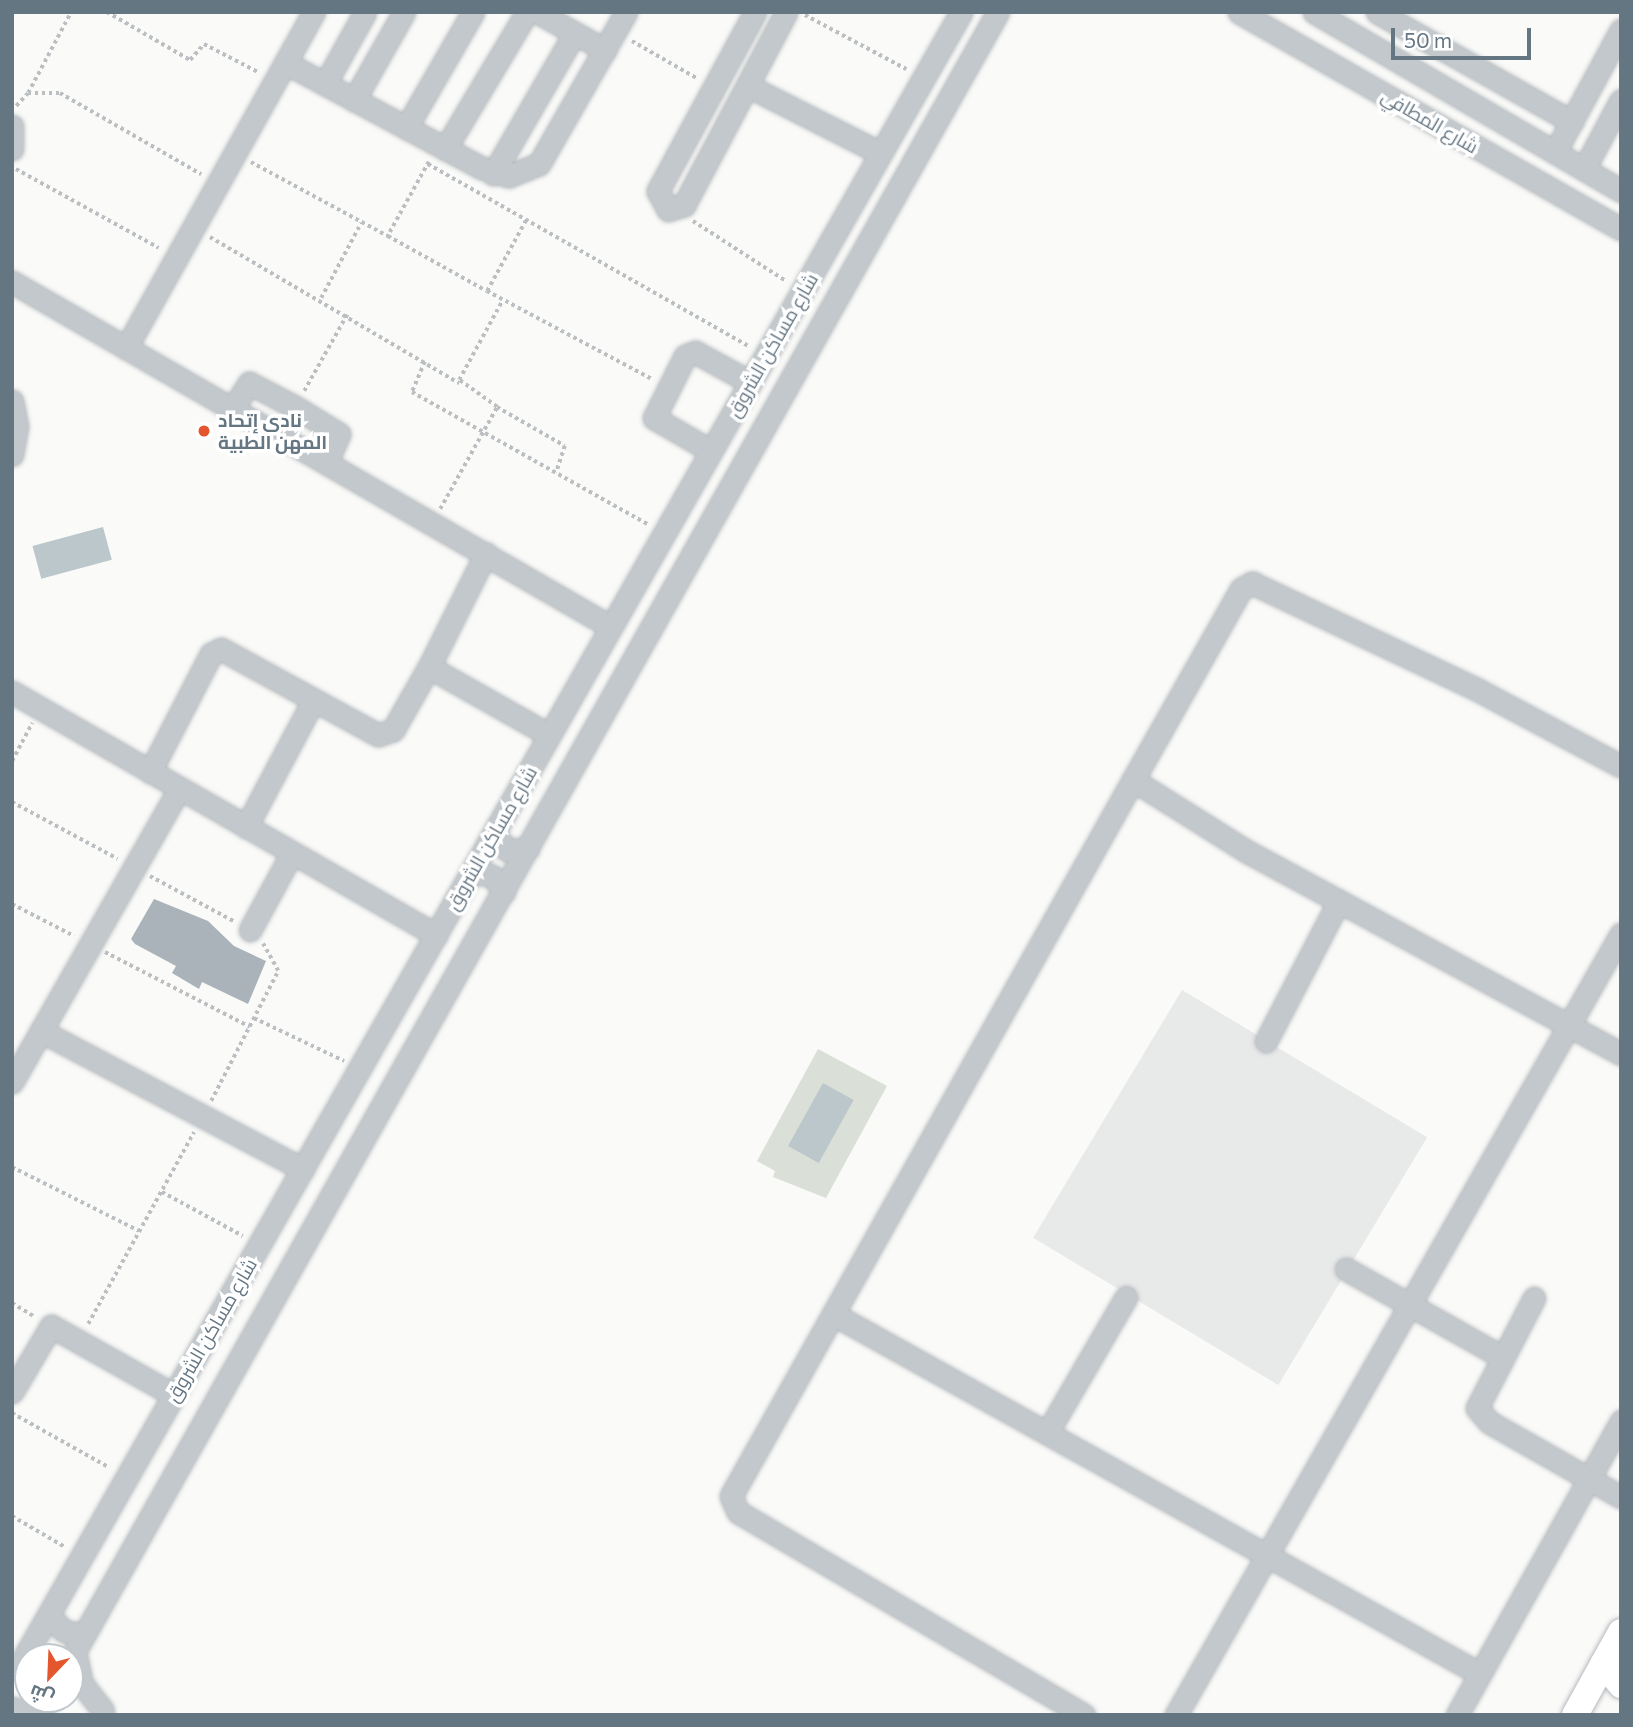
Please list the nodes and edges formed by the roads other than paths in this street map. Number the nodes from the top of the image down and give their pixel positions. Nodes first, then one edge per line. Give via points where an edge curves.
1 (314, 12) edge
2 (365, 12) edge
3 (404, 12) edge
4 (473, 12) edge
5 (527, 12) edge
6 (537, 12) edge
7 (626, 12) edge
8 (755, 12) edge
9 (786, 12) edge
10 (961, 12) edge
11 (998, 12) edge
12 (1239, 12) edge
13 (1314, 12) edge
14 (1377, 12) edge
15 (1621, 30) edge
16 (574, 34) junction
17 (604, 50) junction
18 (281, 72) junction
19 (325, 84) junction
20 (748, 86) junction
21 (354, 100) junction
22 (1621, 100) edge
23 (1572, 122) junction
24 (12, 127) edge
25 (406, 128) junction
26 (442, 147) junction
27 (12, 149) edge
28 (1556, 152) junction
29 (880, 153) junction
30 (1584, 170) junction
31 (493, 174) junction
32 (1621, 191) edge
33 (1621, 229) edge
34 (12, 282) edge
35 (127, 348) junction
36 (750, 382) junction
37 (12, 401) edge
38 (233, 408) junction
39 (711, 451) junction
40 (12, 455) edge
41 (327, 462) junction
42 (486, 554) junction
43 (611, 626) junction
44 (429, 667) junction
45 (12, 692) edge
46 (313, 701) junction
47 (549, 735) junction
48 (1621, 766) edge
49 (150, 772) junction
50 (1133, 780) junction
51 (179, 789) junction
52 (246, 827) junction
53 (494, 833) junction
54 (528, 849) junction
55 (292, 853) junction
56 (472, 872) junction
57 (504, 892) junction
58 (1339, 901) junction
59 (250, 930) road end
60 (1621, 934) edge
61 (436, 935) junction
62 (1569, 1026) junction
63 (41, 1031) junction
64 (1266, 1041) dead end
65 (1621, 1054) edge
66 (15, 1071) edge
67 (303, 1169) junction
68 (1346, 1269) dead end
69 (1126, 1297) dead end
70 (1534, 1298) dead end
71 (1411, 1308) junction
72 (832, 1314) junction
73 (1502, 1357) junction
74 (12, 1392) edge
75 (174, 1395) junction
76 (1621, 1421) edge
77 (1047, 1433) junction
78 (1589, 1479) junction
79 (1621, 1497) edge
80 (1269, 1557) junction
81 (49, 1616) junction
82 (1621, 1632) edge
83 (31, 1643) edge
84 (72, 1643) edge
85 (79, 1643) edge
86 (1602, 1664) junction
87 (1480, 1674) junction
88 (1621, 1685) edge
89 (84, 1686) edge
90 (84, 1701) edge
91 (107, 1713) edge
92 (1084, 1715) edge
93 (1176, 1715) edge
94 (1457, 1715) edge
95 (1575, 1715) edge

1 - 18 street
2 - 19 street
3 - 21 street
4 - 25 street
5 - 26 street
6 - 16 street
7 - 17 street
8 - 20 street via 658,191 663,208 677,210
9 - 20 street
10 - 29 street, شارع مساكن الشروق
11 - 54 street, شارع مساكن الشروق
12 - 33 street, شارع المطافي
13 - 28 street, شارع المطافي
14 - 23 street
15 - 23 street
16 - 17 street
16 - 31 street
17 - 31 street via 539,163 509,176
18 - 19 street
18 - 35 street
19 - 21 street
20 - 29 street
21 - 25 street
22 - 30 street
23 - 28 street
24 - 27 street
25 - 26 street
26 - 31 street
28 - 30 street, شارع المطافي
29 - 36 street, شارع مساكن الشروق
30 - 32 street, شارع المطافي
34 - 35 street
35 - 38 street
36 - 39 street, شارع مساكن الشروق
36 - 39 street via 692,352 668,387 655,420
37 - 40 street via 17,426
38 - 41 street
38 - 41 street via 249,383 295,407 339,434
39 - 43 street, شارع مساكن الشروق
41 - 42 street
42 - 43 street
42 - 44 street
43 - 47 street, شارع مساكن الشروق
44 - 46 street via 386,734 370,733
44 - 47 street
45 - 49 street
46 - 49 street via 217,649
46 - 52 street
47 - 53 street, شارع مساكن الشروق
48 - 50 street via 1427,664 1252,583 1241,589
49 - 51 street
50 - 58 street
50 - 72 street
51 - 52 street
51 - 63 street
52 - 55 street
53 - 54 street via 507,850
53 - 56 street, شارع مساكن الشروق
54 - 57 street, شارع مساكن الشروق
55 - 59 street
55 - 61 street
56 - 57 street via 492,876
56 - 61 street, شارع مساكن الشروق
57 - 85 street, شارع مساكن الشروق
58 - 62 street
58 - 64 street
60 - 62 street
61 - 67 street, شارع مساكن الشروق
62 - 65 street
62 - 71 street
63 - 66 street
63 - 67 street
67 - 75 street, شارع مساكن الشروق
68 - 71 street
69 - 77 street
70 - 73 street
71 - 73 street
71 - 80 street
72 - 77 street
72 - 92 street via 730,1503
73 - 78 street via 1480,1395 1481,1416
74 - 75 street via 51,1326
75 - 81 street, شارع مساكن الشروق
76 - 78 street
77 - 80 street
78 - 79 street
78 - 87 street
80 - 87 street
80 - 93 street
81 - 83 street, شارع مساكن الشروق
81 - 84 street
82 - 86 main road
86 - 88 main road
86 - 95 main road
87 - 94 street
89 - 91 street
90 - 91 street

